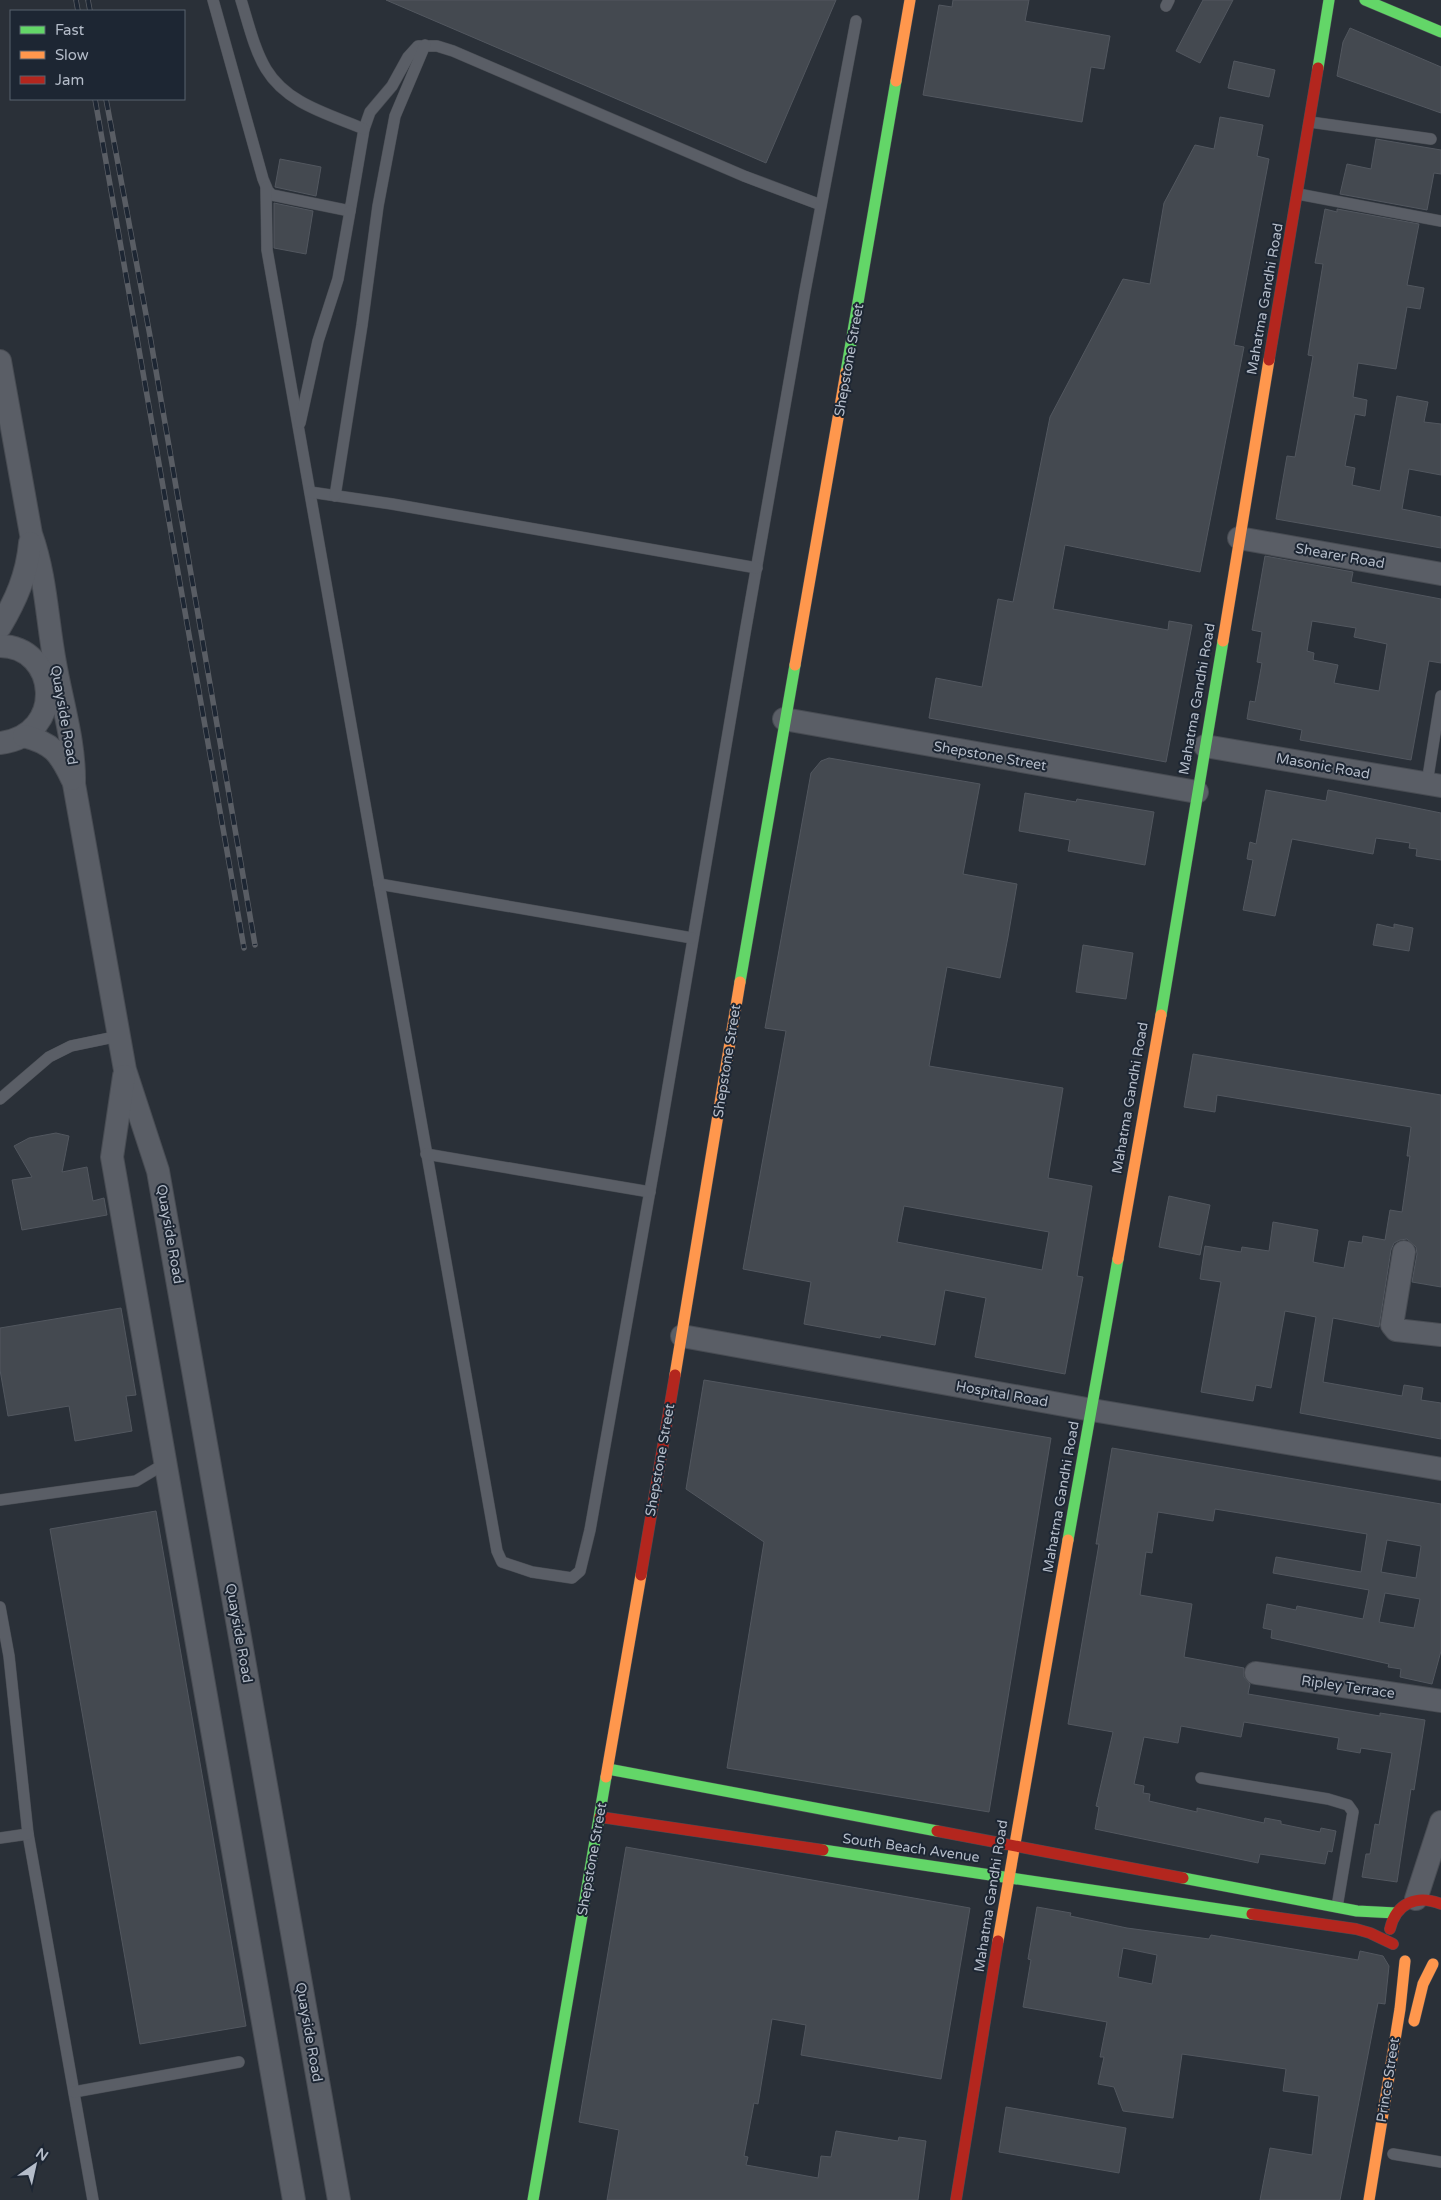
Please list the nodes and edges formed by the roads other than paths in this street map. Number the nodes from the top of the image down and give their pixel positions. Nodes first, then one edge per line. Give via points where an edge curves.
1 (214, 0) edge
2 (241, 0) edge
3 (910, 0) edge
4 (1329, 0) edge
5 (1365, 0) edge
6 (856, 21) dead end
7 (1441, 32) edge
8 (425, 45) junction
9 (1310, 122) junction
10 (364, 129) junction
11 (1431, 140) dead end
12 (266, 187) junction
13 (1298, 194) junction
14 (821, 205) junction
15 (350, 211) junction
16 (1441, 221) edge
17 (0, 361) edge
18 (298, 429) junction
19 (310, 492) junction
20 (335, 496) junction
21 (31, 534) junction
22 (1239, 538) junction
23 (757, 568) junction
24 (1441, 574) edge
25 (0, 627) edge
26 (0, 646) edge
27 (54, 661) junction
28 (47, 692) junction
29 (1441, 696) edge
30 (66, 719) junction
31 (784, 719) junction
32 (24, 736) junction
33 (0, 743) edge
34 (1205, 746) junction
35 (74, 784) junction
36 (1434, 785) edge
37 (1197, 792) junction
38 (379, 884) junction
39 (692, 938) junction
40 (119, 1036) junction
41 (125, 1070) junction
42 (0, 1099) edge
43 (426, 1154) junction
44 (650, 1192) junction
45 (1404, 1252) dead end
46 (1441, 1335) edge
47 (682, 1336) junction
48 (1092, 1410) junction
49 (166, 1463) junction
50 (1441, 1469) edge
51 (0, 1500) edge
52 (0, 1606) edge
53 (1256, 1673) dead end
54 (1441, 1700) edge
55 (608, 1769) junction
56 (1201, 1778) dead end
57 (600, 1817) junction
58 (1441, 1822) edge
59 (28, 1834) junction
60 (0, 1838) edge
61 (1014, 1845) junction
62 (1009, 1878) junction
63 (1416, 1899) junction
64 (1441, 1904) edge
65 (1338, 1907) junction
66 (1396, 1912) junction
67 (1393, 1944) junction
68 (1405, 1961) junction
69 (1437, 1961) edge
70 (1413, 2031) dead end
71 (239, 2062) dead end
72 (74, 2092) junction
73 (1393, 2154) dead end
74 (1441, 2162) edge
75 (93, 2200) edge
76 (294, 2200) edge
77 (339, 2200) edge
78 (534, 2200) edge
79 (956, 2200) edge
80 (1369, 2200) edge

1 - 12 lane
2 - 10 lane via 260,56 275,82 301,102
3 - 31 main road, Shepstone Street
4 - 9 main road, Mahatma Gandhi Road
5 - 7 main road
6 - 14 lane
8 - 10 lane via 418,46 408,56 392,86 370,112
8 - 14 lane via 453,51 744,176
8 - 20 lane via 395,116 378,206
9 - 11 lane
9 - 13 main road, Mahatma Gandhi Road
10 - 15 lane
12 - 15 lane via 272,195
12 - 18 lane via 267,250
13 - 16 lane
13 - 22 main road, Mahatma Gandhi Road
14 - 23 lane
15 - 18 lane via 338,279 318,341
17 - 21 street, Quayside Road
18 - 19 lane
19 - 20 lane
19 - 38 lane
20 - 23 lane
21 - 25 street via 24,580
21 - 27 street, Quayside Road via 39,558
22 - 24 street, Shearer Road
22 - 34 main road, Mahatma Gandhi Road
23 - 39 lane
26 - 28 street via 20,651 33,660 42,673
27 - 28 street
27 - 30 street, Quayside Road
28 - 30 street
28 - 32 street via 44,713
29 - 36 lane
30 - 35 street, Quayside Road via 74,762
31 - 37 street, Shepstone Street
31 - 47 main road, Shepstone Street
32 - 33 street
32 - 35 street via 55,750 64,760
34 - 36 street, Masonic Road
34 - 37 main road, Mahatma Gandhi Road
35 - 40 street, Quayside Road
37 - 48 main road, Mahatma Gandhi Road
38 - 39 lane
38 - 43 lane
39 - 44 lane
40 - 41 street, Quayside Road
40 - 42 lane via 71,1046 49,1056
41 - 49 street, Quayside Road via 112,1157
41 - 77 street, Quayside Road via 158,1171
43 - 44 lane
43 - 44 lane via 497,1551 502,1562 513,1568 560,1576 576,1576 586,1547
45 - 46 street via 1392,1325 1396,1330
47 - 48 street, Hospital Road
47 - 55 main road, Shepstone Street
48 - 50 street, Hospital Road
48 - 61 main road, Mahatma Gandhi Road
49 - 51 lane via 136,1480
49 - 76 street, Quayside Road
52 - 59 lane via 9,1656
53 - 54 street, Ripley Terrace
55 - 57 main road, Shepstone Street
55 - 61 main road, South Beach Avenue via 873,1824
56 - 65 lane via 1348,1805 1353,1812
57 - 62 main road, South Beach Avenue via 868,1852
57 - 78 main road, Shepstone Street
58 - 63 street
59 - 60 lane
59 - 72 lane
61 - 62 main road, Mahatma Gandhi Road
61 - 65 main road, South Beach Avenue
62 - 67 main road, South Beach Avenue via 1363,1931
62 - 79 main road, Mahatma Gandhi Road
63 - 64 main road
63 - 66 main road
65 - 66 main road, South Beach Avenue
66 - 67 main road via 1390,1924
67 - 68 main road
68 - 69 main road via 1424,1965
68 - 80 main road, Prince Street
69 - 70 main road, Prince Street via 1422,1984
71 - 72 lane
72 - 75 lane
73 - 74 lane

